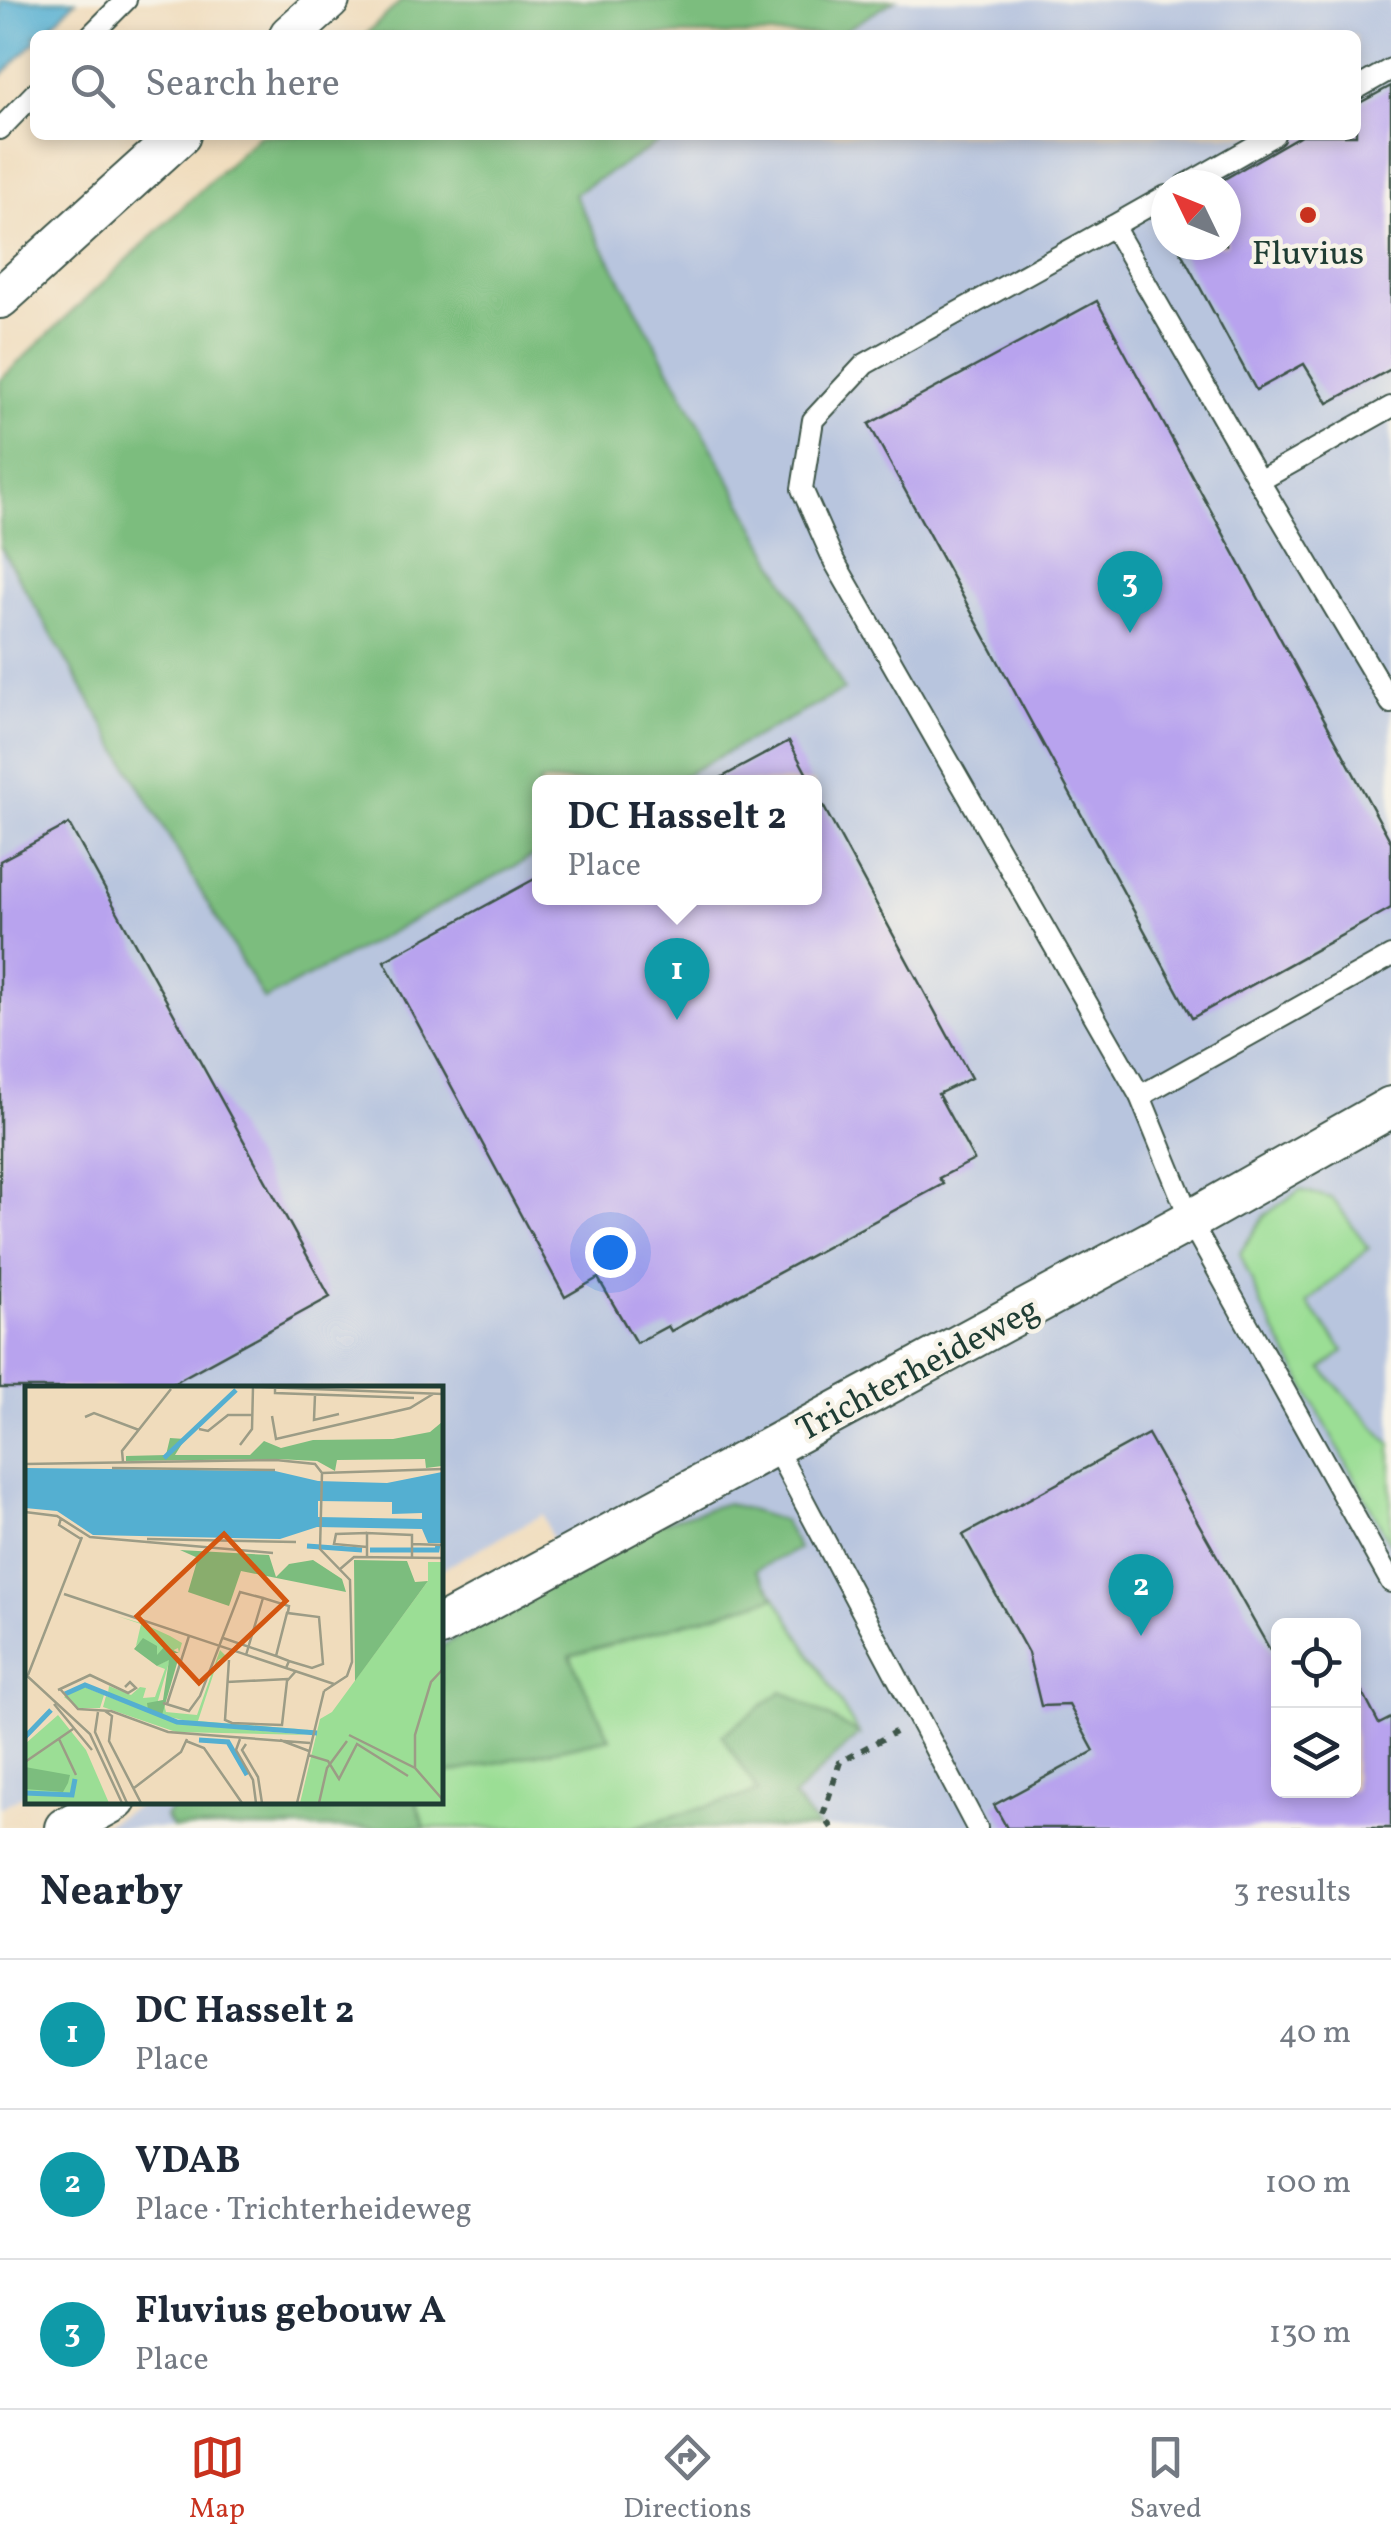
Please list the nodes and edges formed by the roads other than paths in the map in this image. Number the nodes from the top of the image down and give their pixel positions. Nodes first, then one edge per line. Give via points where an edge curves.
1 (126, 0) edge
2 (328, 0) edge
3 (97, 30) edge
4 (295, 30) edge
5 (1391, 69) edge
6 (1361, 86) edge
7 (30, 98) edge
8 (0, 128) edge
9 (174, 140) edge
10 (1265, 140) edge
11 (1212, 170) edge
12 (1151, 204) edge
13 (1113, 226) junction
14 (0, 298) edge
15 (1391, 407) edge
16 (1259, 482) junction
17 (1391, 702) edge
18 (1391, 956) edge
19 (1140, 1096) junction
20 (1391, 1107) edge
21 (1192, 1220) junction
22 (774, 1446) junction
23 (1391, 1582) edge
24 (442, 1625) edge
25 (111, 1803) edge
26 (65, 1828) edge
27 (977, 1828) edge

1 - 3 lane
2 - 4 street
5 - 6 lane
7 - 8 lane
9 - 14 street
10 - 11 lane
12 - 13 lane
13 - 16 lane
13 - 19 lane via 865,364 813,420 802,488 834,561
15 - 16 lane
16 - 17 lane
18 - 19 lane
19 - 21 lane
20 - 21 street, Trichterheideweg
21 - 22 street, Trichterheideweg
21 - 23 lane
22 - 24 street, Trichterheideweg
22 - 27 lane
25 - 26 street

